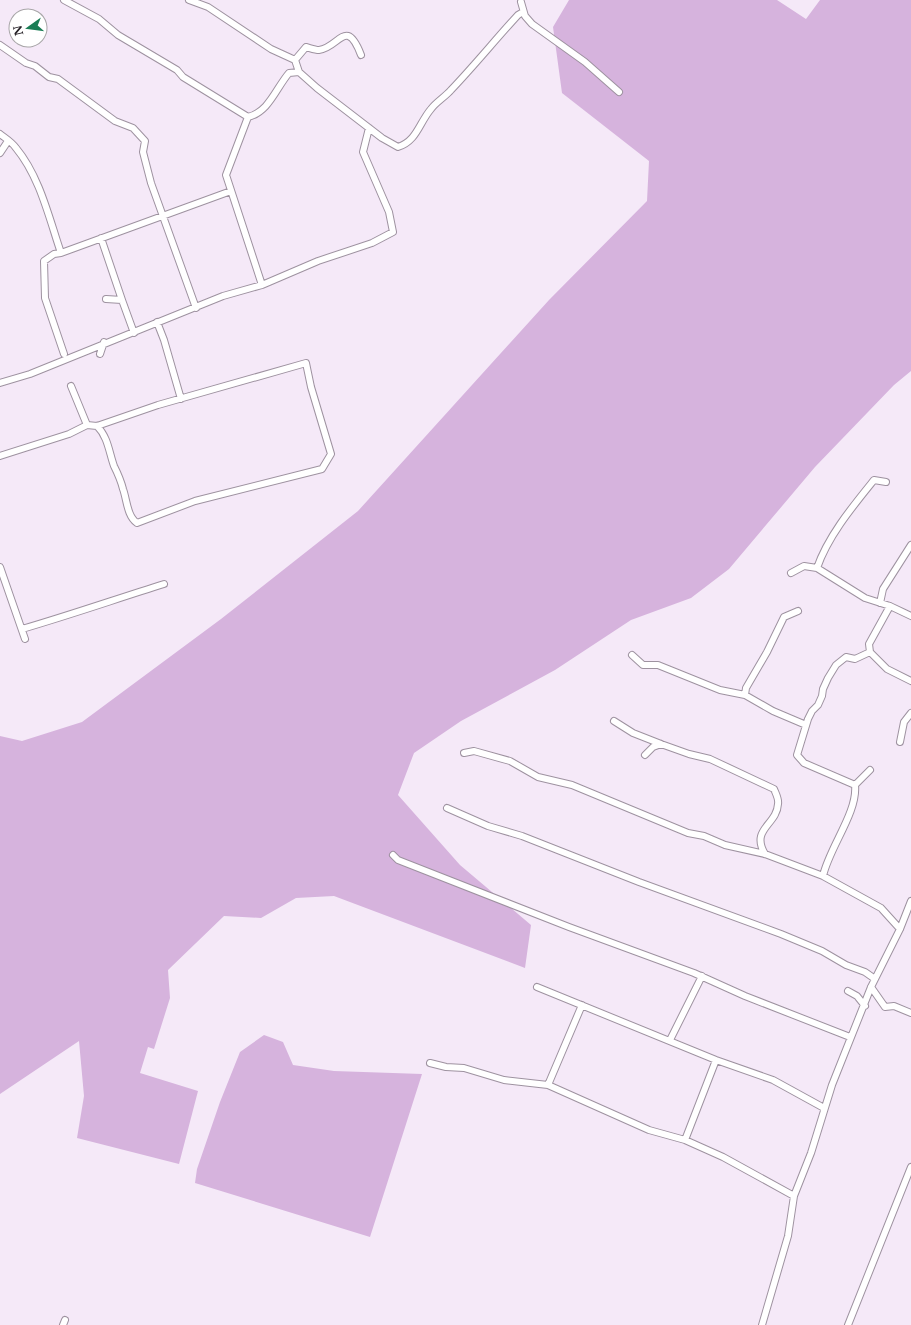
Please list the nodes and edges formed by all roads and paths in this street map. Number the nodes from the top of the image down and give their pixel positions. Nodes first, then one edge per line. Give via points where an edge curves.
1 (64, 0) edge
2 (189, 0) edge
3 (522, 1) edge
4 (523, 12) junction
5 (0, 45) edge
6 (361, 54) dead end
7 (295, 60) junction
8 (298, 72) junction
9 (619, 92) dead end
10 (248, 117) junction
11 (369, 128) junction
12 (0, 134) edge
13 (8, 141) junction
14 (0, 153) edge
15 (43, 180) dead end
16 (36, 182) junction
17 (231, 190) junction
18 (161, 216) junction
19 (101, 238) junction
20 (61, 253) junction
21 (262, 285) junction
22 (106, 299) dead end
23 (122, 300) junction
24 (196, 308) junction
25 (156, 322) junction
26 (134, 333) junction
27 (104, 342) junction
28 (64, 354) dead end
29 (100, 354) dead end
30 (0, 383) edge
31 (71, 386) dead end
32 (180, 399) junction
33 (87, 426) junction
34 (97, 426) junction
35 (0, 456) edge
36 (886, 482) dead end
37 (911, 545) edge
38 (0, 567) edge
39 (817, 568) junction
40 (791, 573) dead end
41 (164, 584) dead end
42 (880, 603) junction
43 (890, 606) junction
44 (798, 610) dead end
45 (911, 616) edge
46 (22, 629) junction
47 (25, 639) dead end
48 (870, 652) junction
49 (632, 655) dead end
50 (911, 681) edge
51 (745, 695) junction
52 (911, 713) edge
53 (614, 721) dead end
54 (806, 725) junction
55 (900, 742) dead end
56 (661, 744) junction
57 (464, 753) dead end
58 (645, 755) dead end
59 (870, 770) dead end
60 (855, 785) junction
61 (447, 808) dead end
62 (765, 854) junction
63 (393, 855) dead end
64 (822, 876) junction
65 (911, 901) edge
66 (900, 929) junction
67 (702, 976) junction
68 (875, 979) junction
69 (537, 987) dead end
70 (871, 987) junction
71 (848, 991) dead end
72 (582, 1005) junction
73 (865, 1006) junction
74 (911, 1013) edge
75 (850, 1037) junction
76 (670, 1040) junction
77 (716, 1060) junction
78 (430, 1063) dead end
79 (548, 1085) junction
80 (824, 1108) junction
81 (685, 1140) junction
82 (911, 1167) edge
83 (794, 1196) junction
84 (762, 1325) edge
85 (848, 1325) edge

1 - 10 street via 178,70 183,77
2 - 7 street via 208,7 271,49
3 - 4 street
4 - 9 street via 538,29 585,62
4 - 11 street via 450,92 430,110 421,127 406,145 398,147
5 - 18 street via 26,63 58,79 115,121 133,128 145,141 138,154
6 - 7 street via 357,44 345,35 326,48 318,50 306,47
7 - 8 street
8 - 10 street via 289,73 281,82 274,97 255,115
8 - 11 street
10 - 17 street via 226,171
11 - 21 street via 363,152 389,212 393,232
12 - 13 street
13 - 14 street
13 - 16 street via 25,159
15 - 16 street
16 - 20 street
17 - 18 street
17 - 21 street
18 - 19 street
18 - 24 street
19 - 20 street
19 - 23 street
20 - 28 street via 54,254 44,261 45,298
21 - 24 street via 223,296
22 - 23 street
23 - 26 street
24 - 25 street
25 - 26 street
25 - 32 street via 164,340
26 - 27 street
27 - 29 street
27 - 30 street via 30,374
31 - 33 street
32 - 34 street
32 - 34 street via 306,363 331,454 322,469 195,501 137,523 130,514 120,477 102,431
33 - 34 street
33 - 35 street
36 - 39 street via 874,480 859,498 824,551
37 - 42 street via 883,589
38 - 46 street
39 - 40 street via 804,566
39 - 42 street via 865,598
41 - 46 street via 113,599 86,611
42 - 43 street
43 - 45 street
43 - 48 street via 869,644
44 - 51 street via 784,617 746,688
46 - 47 street
48 - 50 street via 887,669
48 - 54 street via 855,659 846,657 836,665
49 - 51 street via 643,665 658,665 720,690
51 - 54 street via 773,711
52 - 55 street via 904,722
53 - 56 street via 633,733
54 - 60 street via 797,755 799,759
56 - 58 street
56 - 62 street via 710,759 774,789 779,803 759,840
57 - 62 street via 474,751 510,761 538,777 572,785 688,834 704,836 725,845
59 - 60 street
60 - 64 street via 854,801
61 - 68 street via 488,826 522,836 822,951
62 - 64 street
63 - 67 street via 398,860 441,878 466,885 551,920
64 - 66 street via 881,908
65 - 66 street
66 - 68 street
67 - 75 street via 745,996
67 - 76 street
68 - 70 street
69 - 72 street
70 - 73 street
70 - 74 street via 885,1007 894,1006
71 - 73 street via 857,996
72 - 76 street
72 - 79 street
73 - 75 street
75 - 80 street
76 - 77 street
77 - 80 street via 773,1080
77 - 81 street
78 - 79 street via 464,1068 504,1080
79 - 81 street via 650,1130
80 - 83 street via 811,1153
81 - 83 street via 723,1157
82 - 85 street
83 - 84 street via 788,1236

